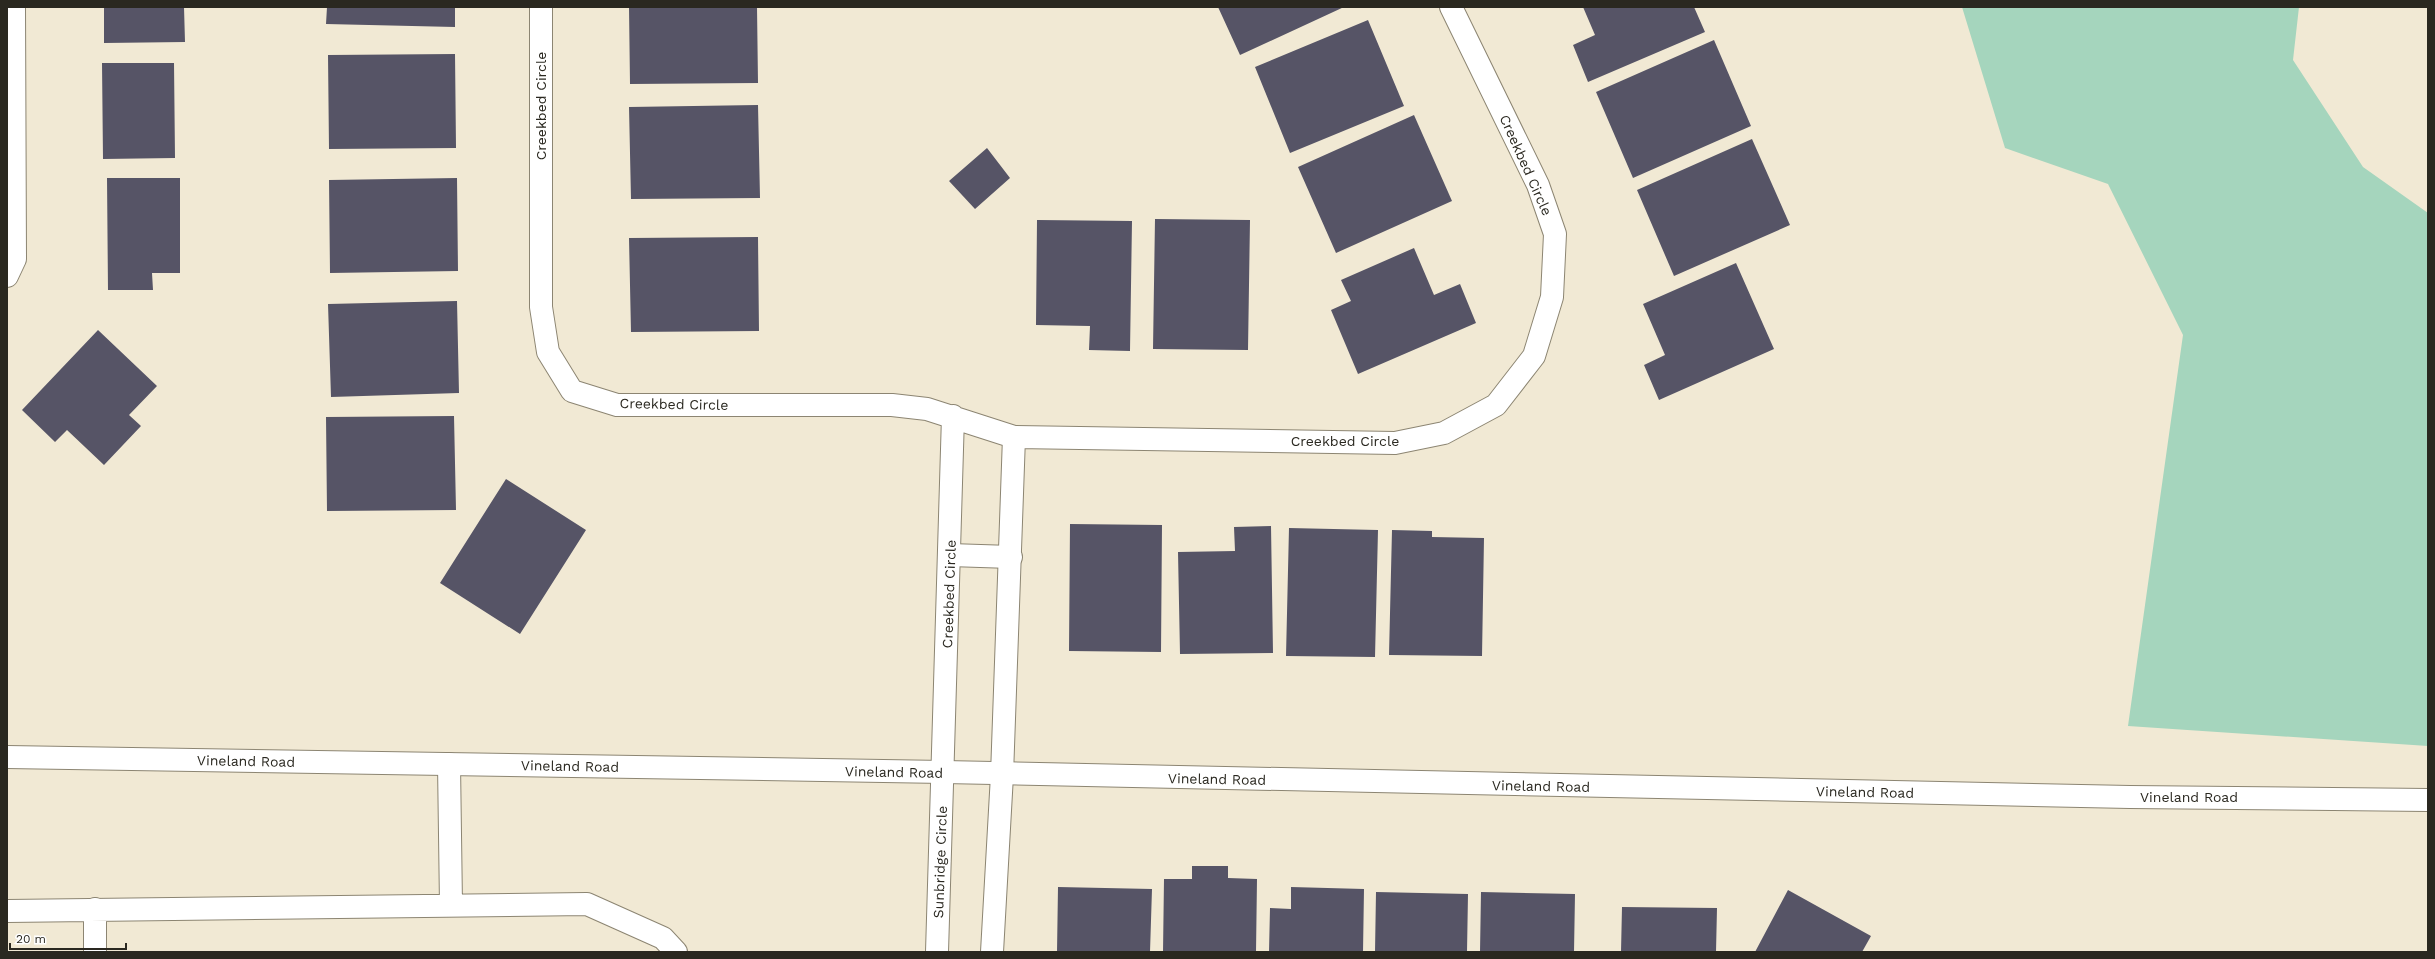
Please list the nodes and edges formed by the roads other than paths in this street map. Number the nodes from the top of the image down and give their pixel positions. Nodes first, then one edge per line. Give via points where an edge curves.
1 (14, 7) edge
2 (541, 7) edge
3 (1451, 7) edge
4 (7, 276) edge
5 (953, 416) junction
6 (1014, 436) junction
7 (950, 555) junction
8 (1011, 557) junction
9 (7, 757) edge
10 (449, 764) junction
11 (944, 772) junction
12 (1002, 775) junction
13 (2428, 800) edge
14 (450, 906) junction
15 (94, 910) junction
16 (7, 911) edge
17 (95, 952) edge
18 (676, 952) edge
19 (937, 952) edge
20 (992, 952) edge

1 - 4 street via 15,259
2 - 5 street, Creekbed Circle via 541,307 548,352 572,391 617,405 892,405 927,409
3 - 6 street, Creekbed Circle via 1538,185 1555,234 1552,297 1534,356 1496,405 1444,433 1395,443
5 - 6 street, Creekbed Circle
5 - 7 street, Creekbed Circle
6 - 8 street
7 - 8 street
7 - 11 street, Creekbed Circle
8 - 12 street
9 - 10 street, Vineland Road
10 - 11 street, Vineland Road
10 - 14 street
11 - 12 street, Vineland Road
11 - 19 street, Sunbridge Circle
12 - 13 street, Vineland Road via 2122,797
12 - 20 street
14 - 15 street
14 - 18 street via 587,904 663,938
15 - 16 street
15 - 17 street

